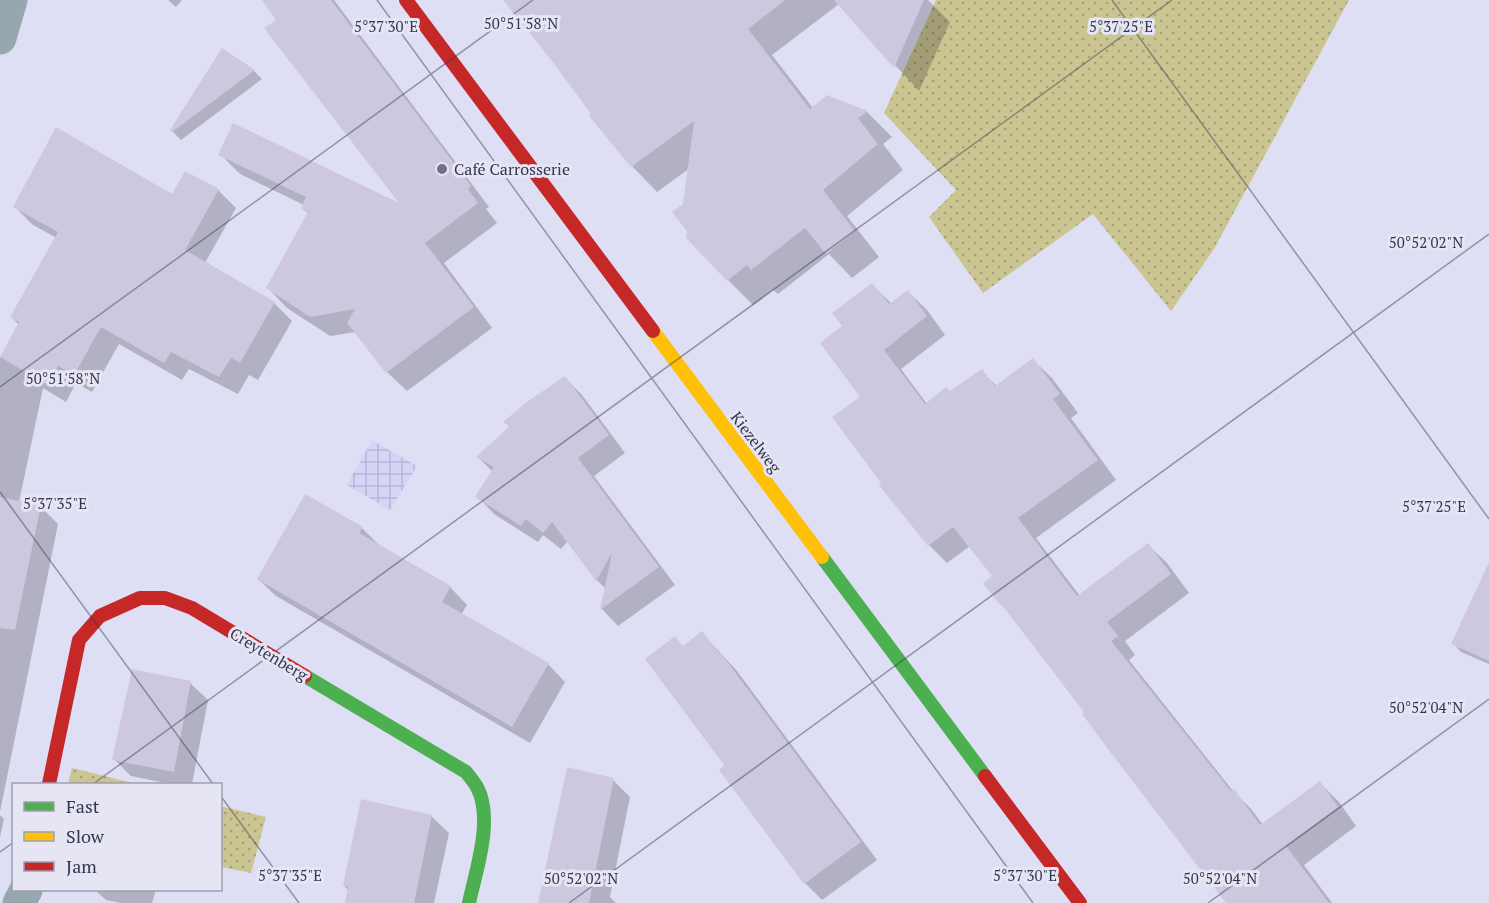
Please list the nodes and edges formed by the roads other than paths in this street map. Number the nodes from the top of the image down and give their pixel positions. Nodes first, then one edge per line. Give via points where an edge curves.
1 (11, 0) edge
2 (406, 0) edge
3 (0, 38) edge
4 (49, 783) edge
5 (469, 903) edge
6 (1080, 903) edge

1 - 3 street
2 - 6 main road, Kiezelweg
4 - 5 main road, Creytenberg via 79,640 100,616 118,607 140,598 165,598 192,608 466,772 479,789 483,837

